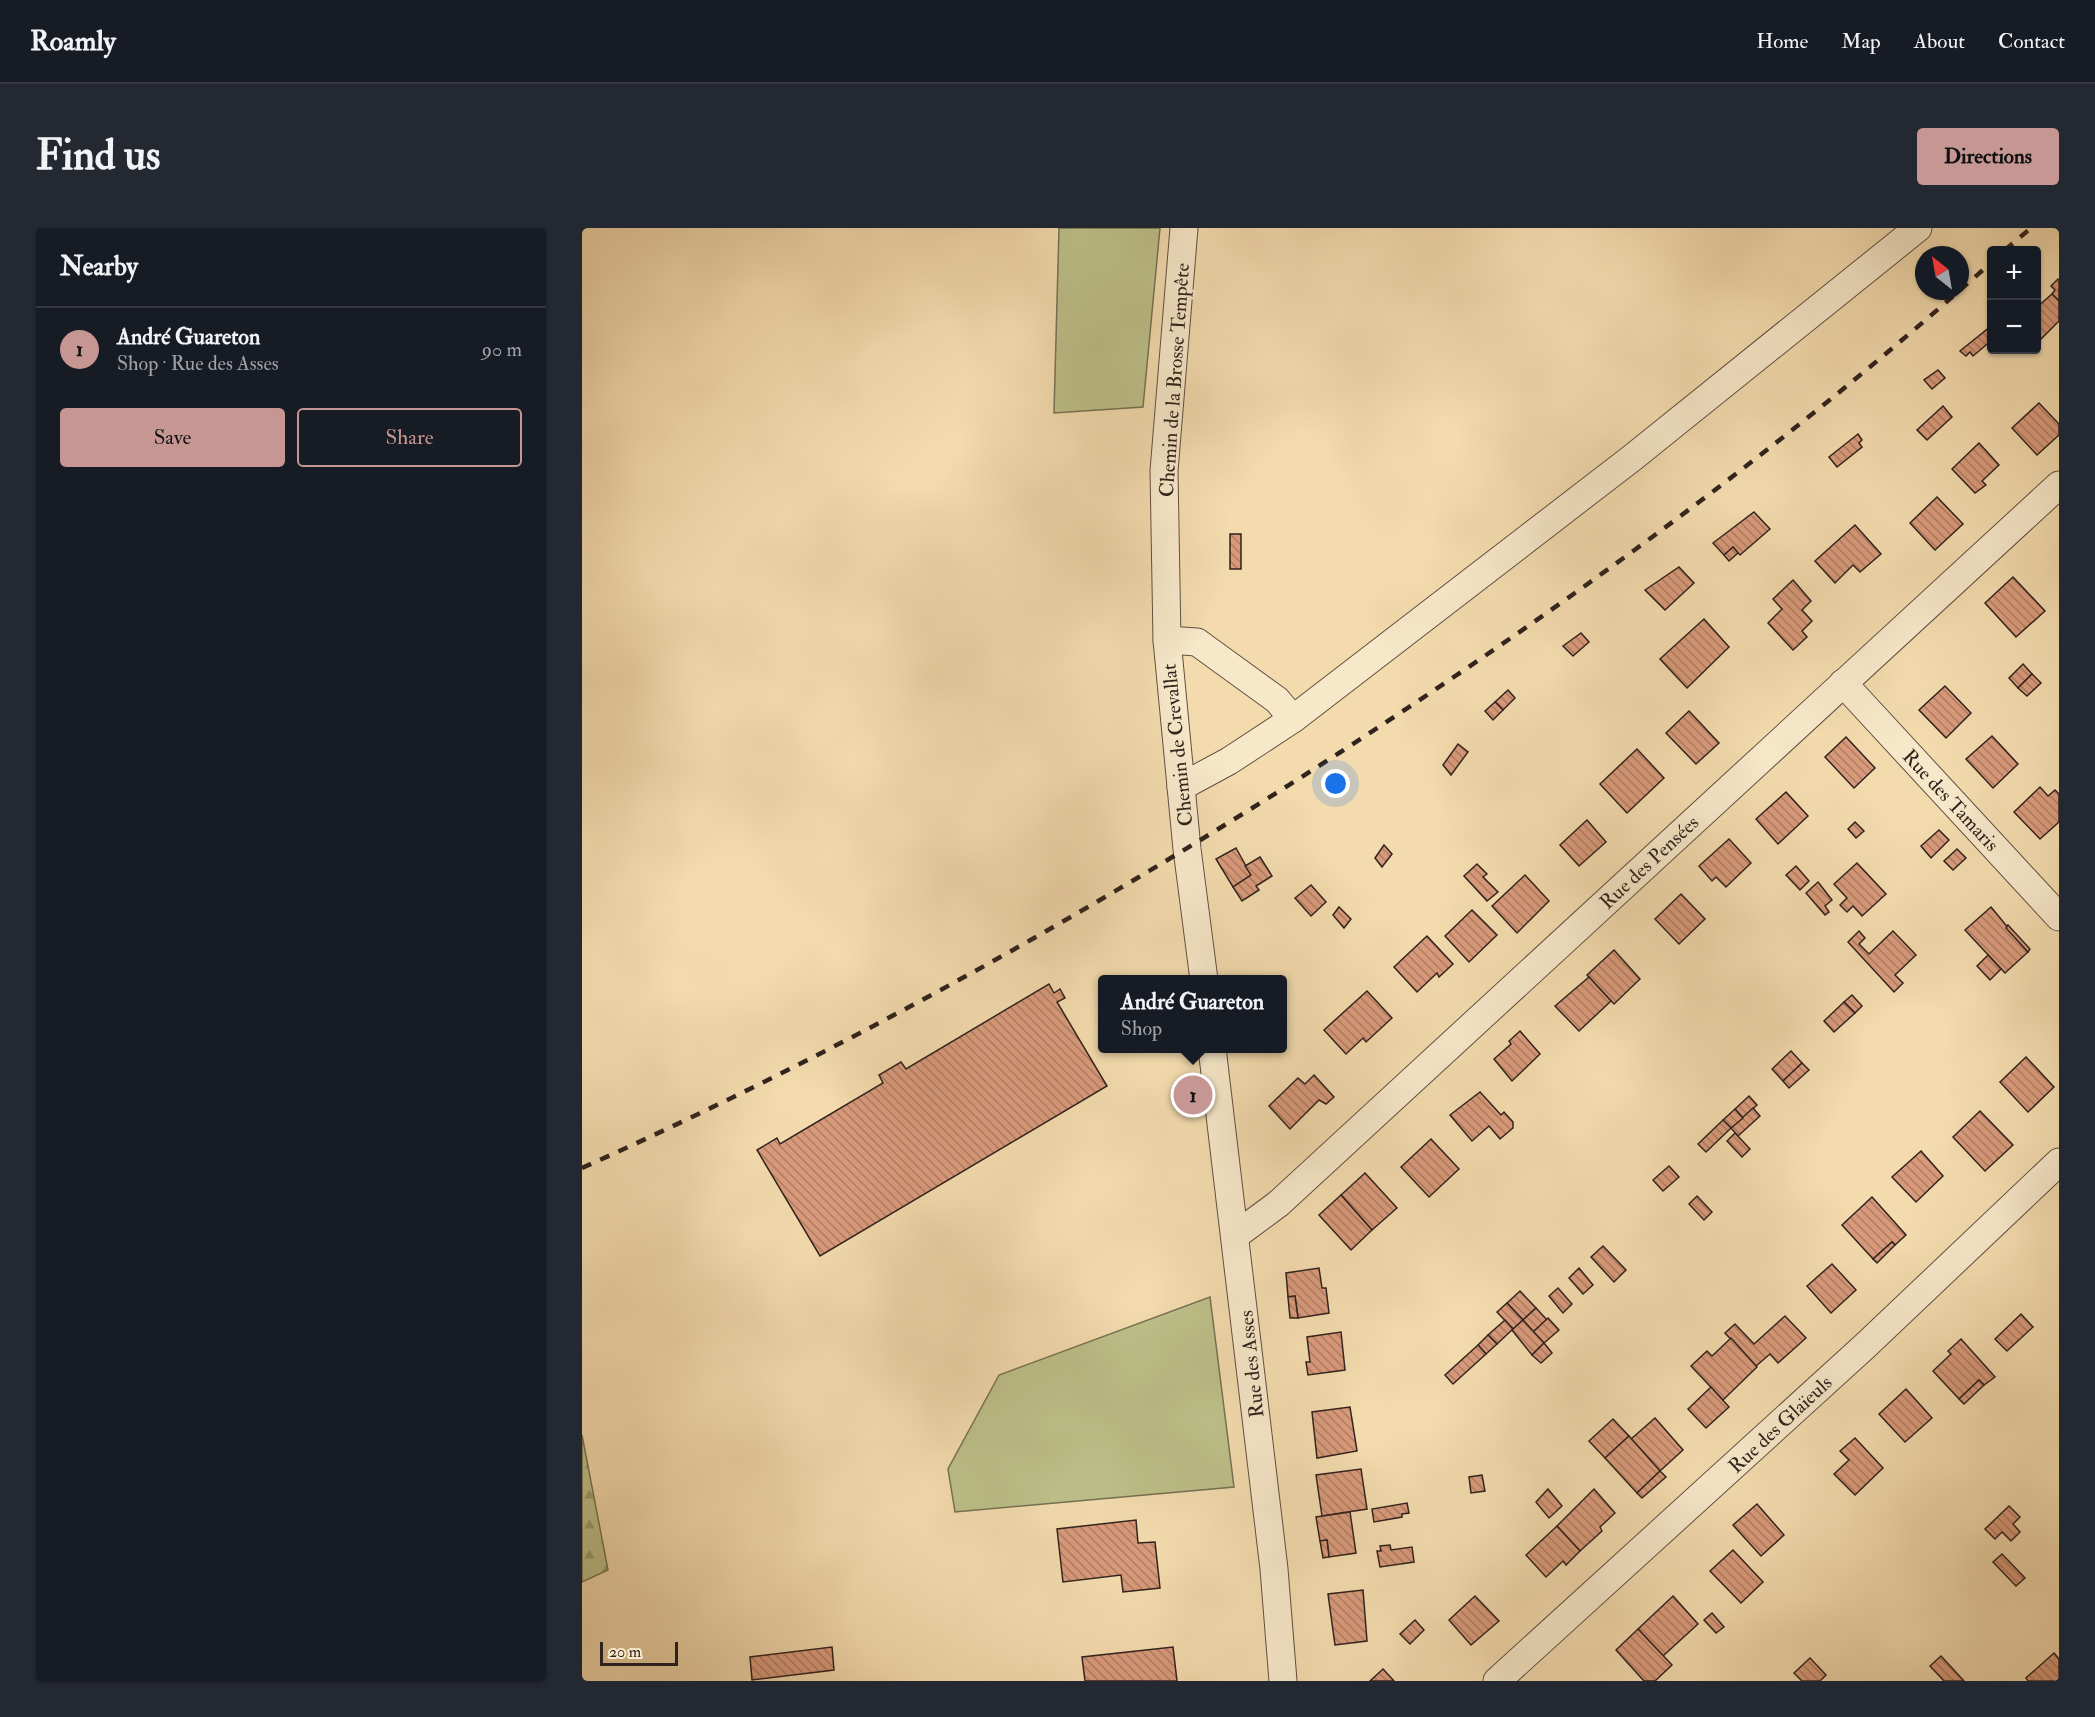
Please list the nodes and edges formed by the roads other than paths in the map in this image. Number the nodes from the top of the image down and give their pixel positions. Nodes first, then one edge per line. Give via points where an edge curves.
1 (1184, 228) edge
2 (1918, 228) edge
3 (2059, 485) edge
4 (1167, 640) junction
5 (1843, 683) junction
6 (1293, 719) junction
7 (1181, 787) junction
8 (2059, 917) edge
9 (1203, 975) edge
10 (1213, 1053) edge
11 (2059, 1162) edge
12 (1236, 1235) junction
13 (1283, 1681) edge
14 (1497, 1681) edge

1 - 4 street, Chemin de la Brosse Tempête via 1164,471
2 - 6 street via 1632,458
3 - 5 street, Rue des Pensées
4 - 6 street via 1197,642 1277,699
4 - 7 street, Chemin de Crevallat
5 - 8 street, Rue des Tamaris
5 - 12 street, Rue des Pensées via 1278,1204
6 - 7 street
7 - 9 street, Chemin de Crevallat
10 - 12 street, Rue des Asses
11 - 14 street, Rue des Glaïeuls via 1856,1354
12 - 13 street, Rue des Asses

